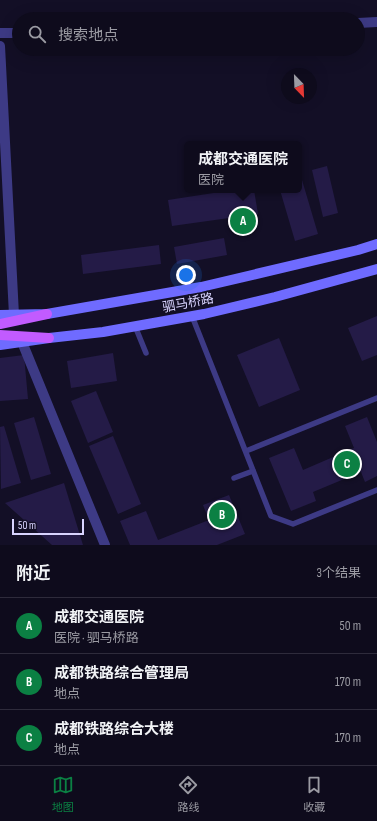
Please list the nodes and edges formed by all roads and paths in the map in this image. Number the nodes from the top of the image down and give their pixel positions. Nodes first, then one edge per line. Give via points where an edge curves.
1 (377, 22) edge
2 (365, 23) edge
3 (0, 33) edge
4 (12, 33) edge
5 (0, 46) edge
6 (377, 244) edge
7 (377, 269) edge
8 (47, 314) junction
9 (14, 315) junction
10 (192, 316) junction
11 (1, 321) edge
12 (135, 326) junction
13 (1, 338) edge
14 (49, 338) junction
15 (22, 342) junction
16 (146, 353) dead end
17 (377, 398) edge
18 (246, 452) junction
19 (253, 471) junction
20 (234, 478) dead end
21 (377, 490) edge
22 (105, 545) edge

1 - 2 street
3 - 4 street
5 - 9 street
6 - 8 main road, 驷马桥路 via 201,287
7 - 10 main road, 驷马桥路 via 275,297
8 - 9 main road, 驷马桥路
8 - 11 main road
9 - 11 main road, 驷马桥路
10 - 12 main road, 驷马桥路
10 - 18 lane
12 - 14 main road, 驷马桥路
12 - 16 lane
13 - 14 main road
13 - 15 main road, 驷马桥路
14 - 15 main road, 驷马桥路
15 - 22 street
17 - 18 lane
18 - 19 lane
19 - 20 lane
19 - 21 lane via 271,516 293,524

